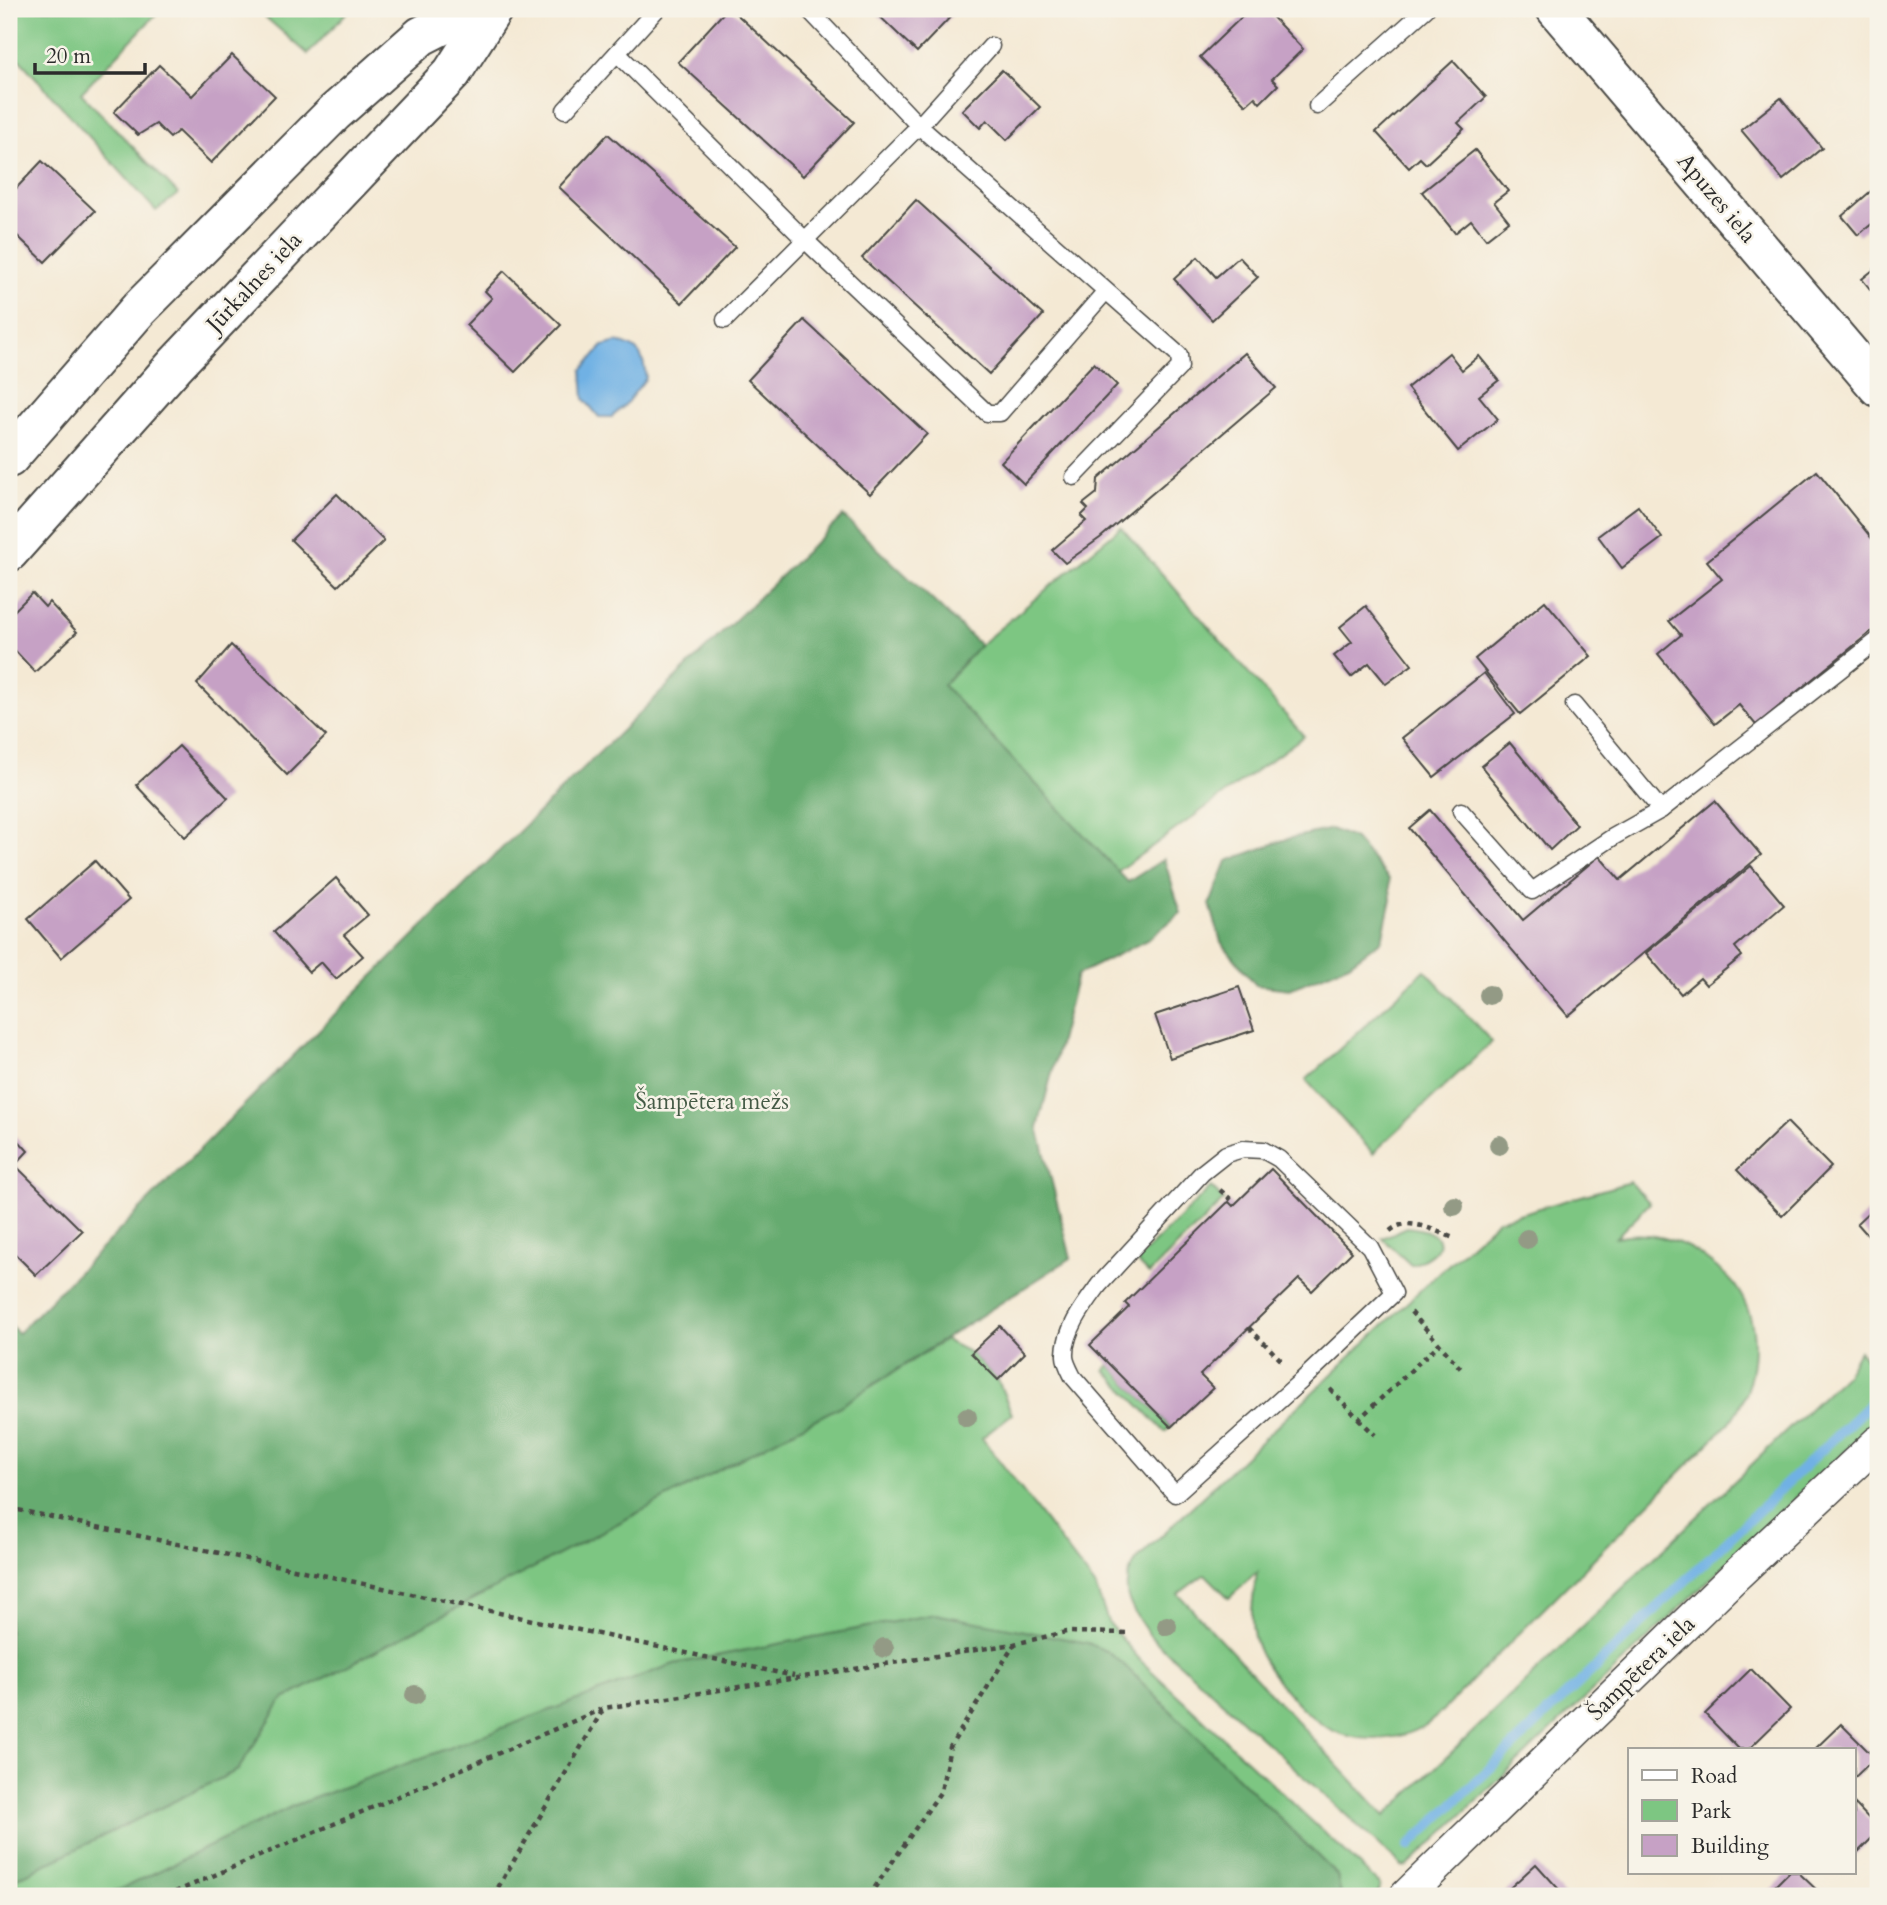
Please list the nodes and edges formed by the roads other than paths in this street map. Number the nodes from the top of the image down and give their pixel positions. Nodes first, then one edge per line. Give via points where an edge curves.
1 (474, 9) edge
2 (493, 9) edge
3 (657, 9) edge
4 (808, 9) edge
5 (1426, 9) edge
6 (1556, 9) edge
7 (991, 46) dead end
8 (617, 53) junction
9 (1317, 106) dead end
10 (565, 110) dead end
11 (919, 126) junction
12 (805, 240) junction
13 (1105, 292) junction
14 (725, 320) dead end
15 (1878, 387) edge
16 (9, 458) edge
17 (1074, 477) dead end
18 (9, 552) edge
19 (1878, 640) edge
20 (1574, 705) dead end
21 (1661, 810) junction
22 (1461, 811) dead end
23 (1312, 1371) joint
24 (1878, 1442) edge
25 (1406, 1896) edge

1 - 16 street via 421,36 334,113 139,309
2 - 18 street, Jūrkalnes iela via 452,73 176,364
3 - 8 lane
4 - 11 lane
5 - 9 lane
6 - 15 street, Apuzes iela
7 - 11 lane
8 - 10 lane
8 - 12 lane
11 - 12 lane
11 - 13 lane
12 - 13 lane via 988,413 1000,413
12 - 14 lane
13 - 17 lane via 1179,355 1180,367
19 - 21 lane
20 - 21 lane
21 - 22 lane via 1532,891
23 - 23 lane via 1394,1293 1370,1247 1264,1150 1226,1154 1202,1173 1099,1285 1070,1331 1064,1357 1073,1377 1175,1494
24 - 25 street, Šampētera iela

